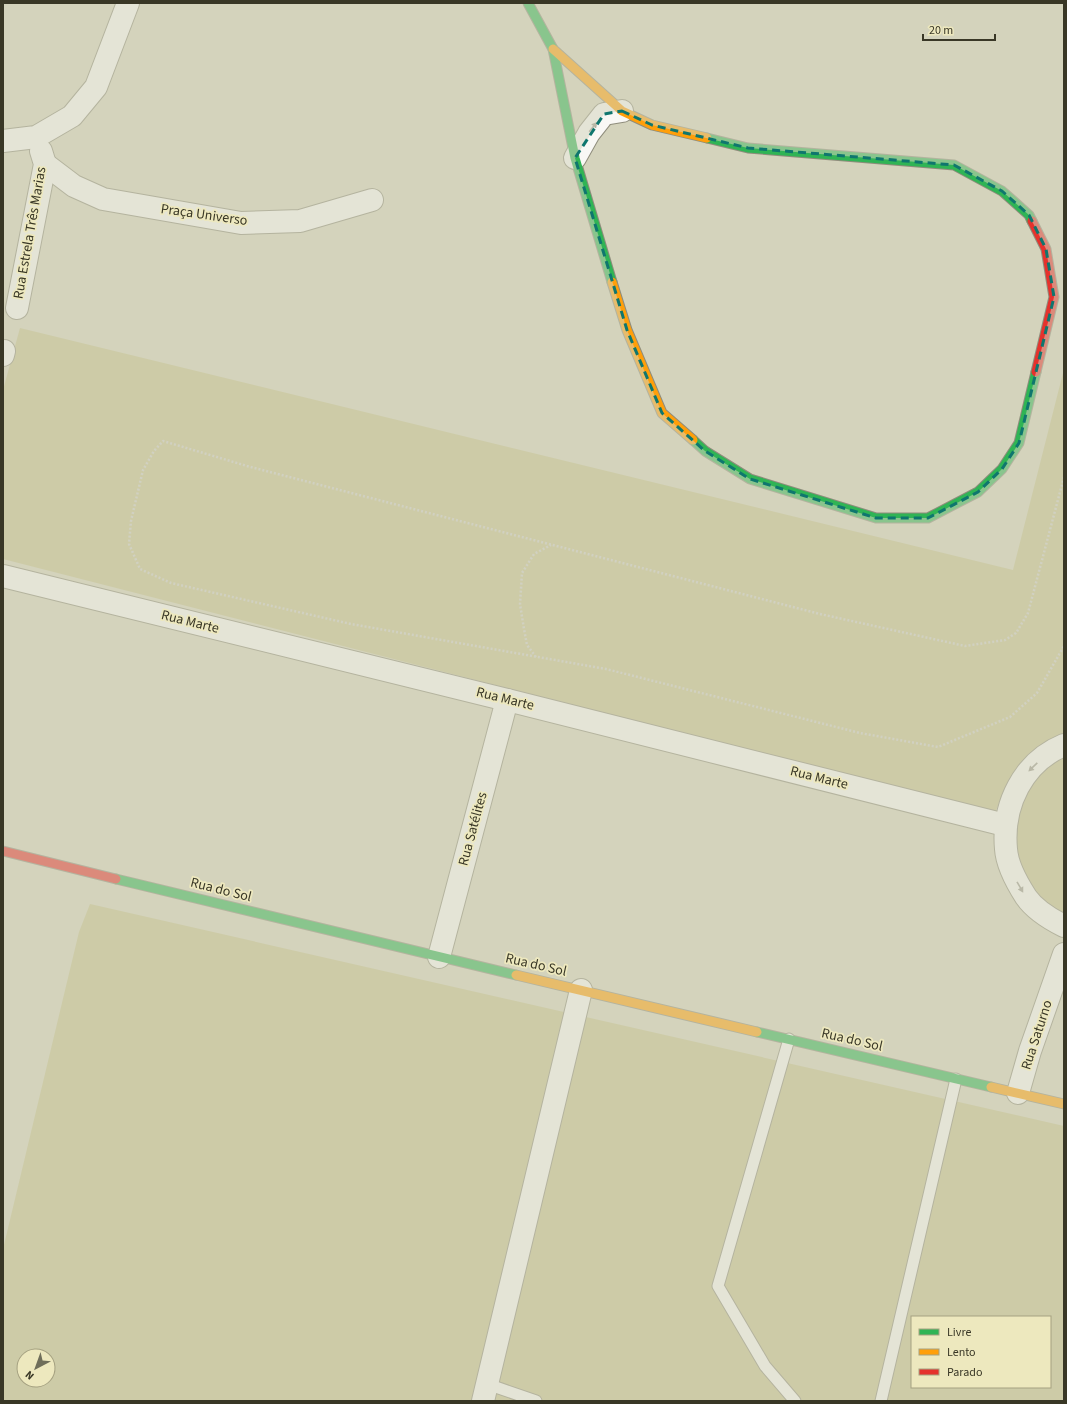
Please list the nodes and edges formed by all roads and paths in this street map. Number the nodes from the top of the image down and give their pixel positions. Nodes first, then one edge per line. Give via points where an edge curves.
1 (128, 3) edge
2 (528, 3) edge
3 (553, 49) junction
4 (622, 111) junction
5 (36, 137) junction
6 (3, 141) edge
7 (575, 158) junction
8 (45, 164) junction
9 (372, 200) dead end
10 (17, 308) dead end
11 (1064, 477) edge
12 (552, 545) junction
13 (3, 576) edge
14 (1064, 646) edge
15 (536, 657) junction
16 (507, 700) junction
17 (1064, 745) edge
18 (1006, 825) junction
19 (3, 851) edge
20 (1064, 926) edge
21 (1064, 954) edge
22 (439, 957) junction
23 (581, 990) junction
24 (790, 1039) junction
25 (956, 1079) junction
26 (1018, 1093) junction
27 (1064, 1104) edge
28 (485, 1393) edge
29 (536, 1401) edge
30 (795, 1401) edge
31 (881, 1401) edge

1 - 5 street via 96,87 72,116
2 - 3 street
3 - 4 street
3 - 7 street
7 -> 4 street via 588,133 604,114
4 - 7 street via 652,125 748,148 954,166 1002,190 1029,215 1046,249 1054,297 1019,443 1002,469 978,492 928,518 876,518 750,478 705,451 662,413 627,330
5 - 6 street
5 - 8 street, Rua Estrela Três Marias
8 - 9 street, Praça Universo via 74,186 103,199 241,223 300,221
8 - 10 street, Rua Estrela Três Marias
11 - 12 path via 1028,613 1016,633 1005,640 981,644 965,646 820,614
12 - 15 path via 534,554 522,574 520,604 524,629 527,645
12 - 15 path via 254,468 163,441 154,450 143,470 131,522 129,544 140,569 171,583 351,624
13 - 16 street, Rua Marte
14 - 15 path via 1037,693 1010,717 938,747 860,733 606,669
16 - 18 street, Rua Marte
16 - 22 street, Rua Satélites
17 -> 18 street via 1053,750 1029,769 1013,795
18 -> 20 street via 1006,850 1014,876 1026,898 1046,916
19 - 22 street, Rua do Sol
21 - 26 street, Rua Saturno
22 - 23 street, Rua do Sol
23 - 24 street, Rua do Sol
23 - 28 street
24 - 25 street, Rua do Sol
24 - 30 lane via 718,1286 765,1366
25 - 26 street, Rua do Sol
25 - 31 lane
26 - 27 street, Rua do Sol
28 - 29 lane

